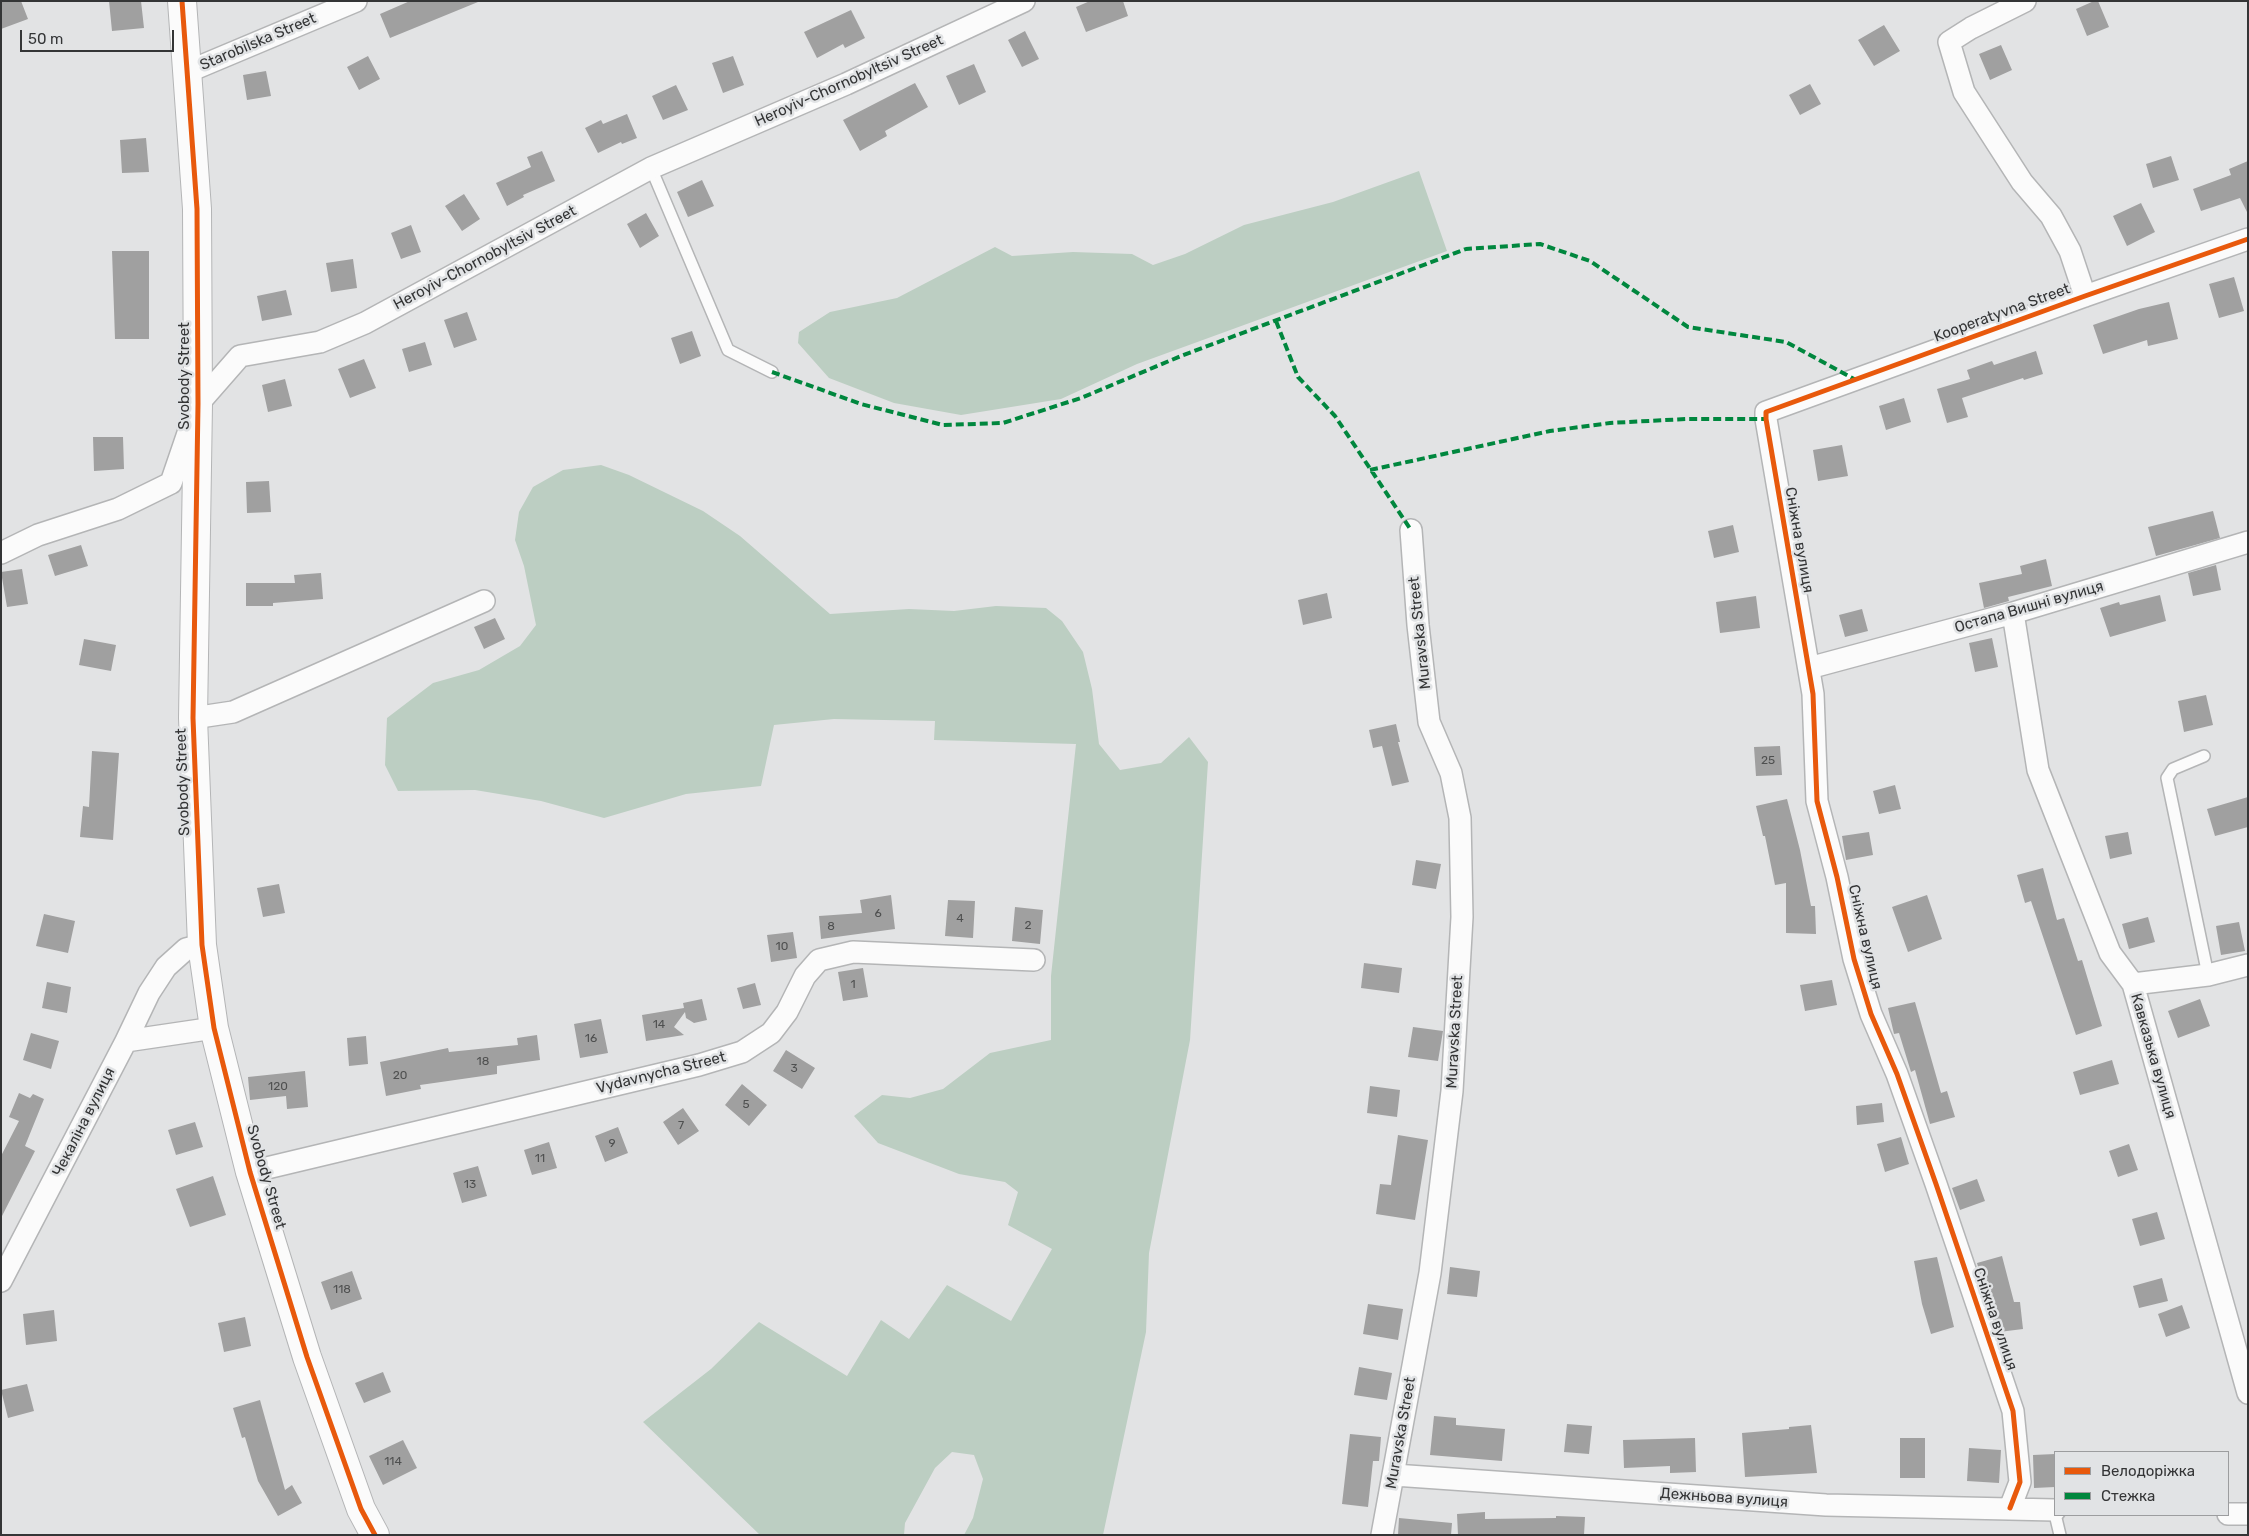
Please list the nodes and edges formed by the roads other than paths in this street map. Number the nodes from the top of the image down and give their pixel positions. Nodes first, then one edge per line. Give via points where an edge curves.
1 (182, 1) edge
2 (356, 1) edge
3 (1024, 1) edge
4 (2025, 1) edge
5 (187, 72) junction
6 (651, 168) junction
7 (2248, 239) edge
8 (2085, 296) junction
9 (772, 372) dead end
10 (198, 404) junction
11 (1766, 412) joint
12 (1411, 530) dead end
13 (2248, 542) edge
14 (1, 553) edge
15 (484, 601) dead end
16 (2013, 613) junction
17 (1809, 668) junction
18 (193, 718) junction
19 (2204, 756) dead end
20 (202, 945) junction
21 (1034, 960) dead end
22 (2248, 965) edge
23 (2208, 975) junction
24 (2133, 984) junction
25 (214, 1028) junction
26 (126, 1041) junction
27 (250, 1172) junction
28 (2, 1278) edge
29 (2248, 1393) edge
30 (1394, 1475) junction
31 (2010, 1508) junction
32 (2054, 1510) edge
33 (2229, 1514) edge
34 (2248, 1514) edge
35 (2056, 1516) edge
36 (375, 1535) edge
37 (1382, 1535) edge
38 (2060, 1535) edge

1 - 5 street, Svobody Street
2 - 5 street, Starobilska Street
3 - 6 street, Heroyiv-Chornobyltsiv Street via 846,84
4 - 8 street via 1949,42 1964,92 2022,182 2051,216 2070,251
5 - 10 street, Svobody Street via 197,209
6 - 9 lane via 728,350
6 - 10 street, Heroyiv-Chornobyltsiv Street via 365,323 320,342 240,356
7 - 8 street, Kooperatyvna Street
8 - 11 street, Kooperatyvna Street
10 - 14 street, Heroyiv-Chornobyltsiv Street via 172,483 118,508 38,535
10 - 18 street, Svobody Street
11 - 17 street, Сніжна вулиця
12 - 30 street, Muravska Street via 1430,722 1451,773 1460,818 1462,899 1451,1101 1430,1273
13 - 16 street, Остапа Вишні вулиця
15 - 18 street via 233,712
16 - 17 street, Остапа Вишні вулиця
16 - 24 street, Кавказька вулиця via 2038,770 2110,953
17 - 31 street, Сніжна вулиця via 1814,694 1817,801 1838,877 1854,959 1871,1014 1897,1074 1936,1184 2013,1411 2020,1482
18 - 20 street, Svobody Street
19 - 23 lane via 2173,769 2167,778
20 - 25 street, Svobody Street
20 - 26 street, Чекаліна вулиця via 186,949 166,967 149,993
21 - 27 street, Vydavnycha Street via 853,952 819,960 805,976 787,1012 771,1033 742,1052
22 - 23 street
23 - 24 street
24 - 29 street, Кавказька вулиця
25 - 26 street
25 - 27 street, Svobody Street
26 - 28 street, Чекаліна вулиця
27 - 36 street, Svobody Street via 307,1357 361,1509
30 - 31 street, Дежньова вулиця via 1826,1505
30 - 37 street, Muravska Street
31 - 32 street, Дежньова вулиця
33 - 34 street
35 - 38 lane

